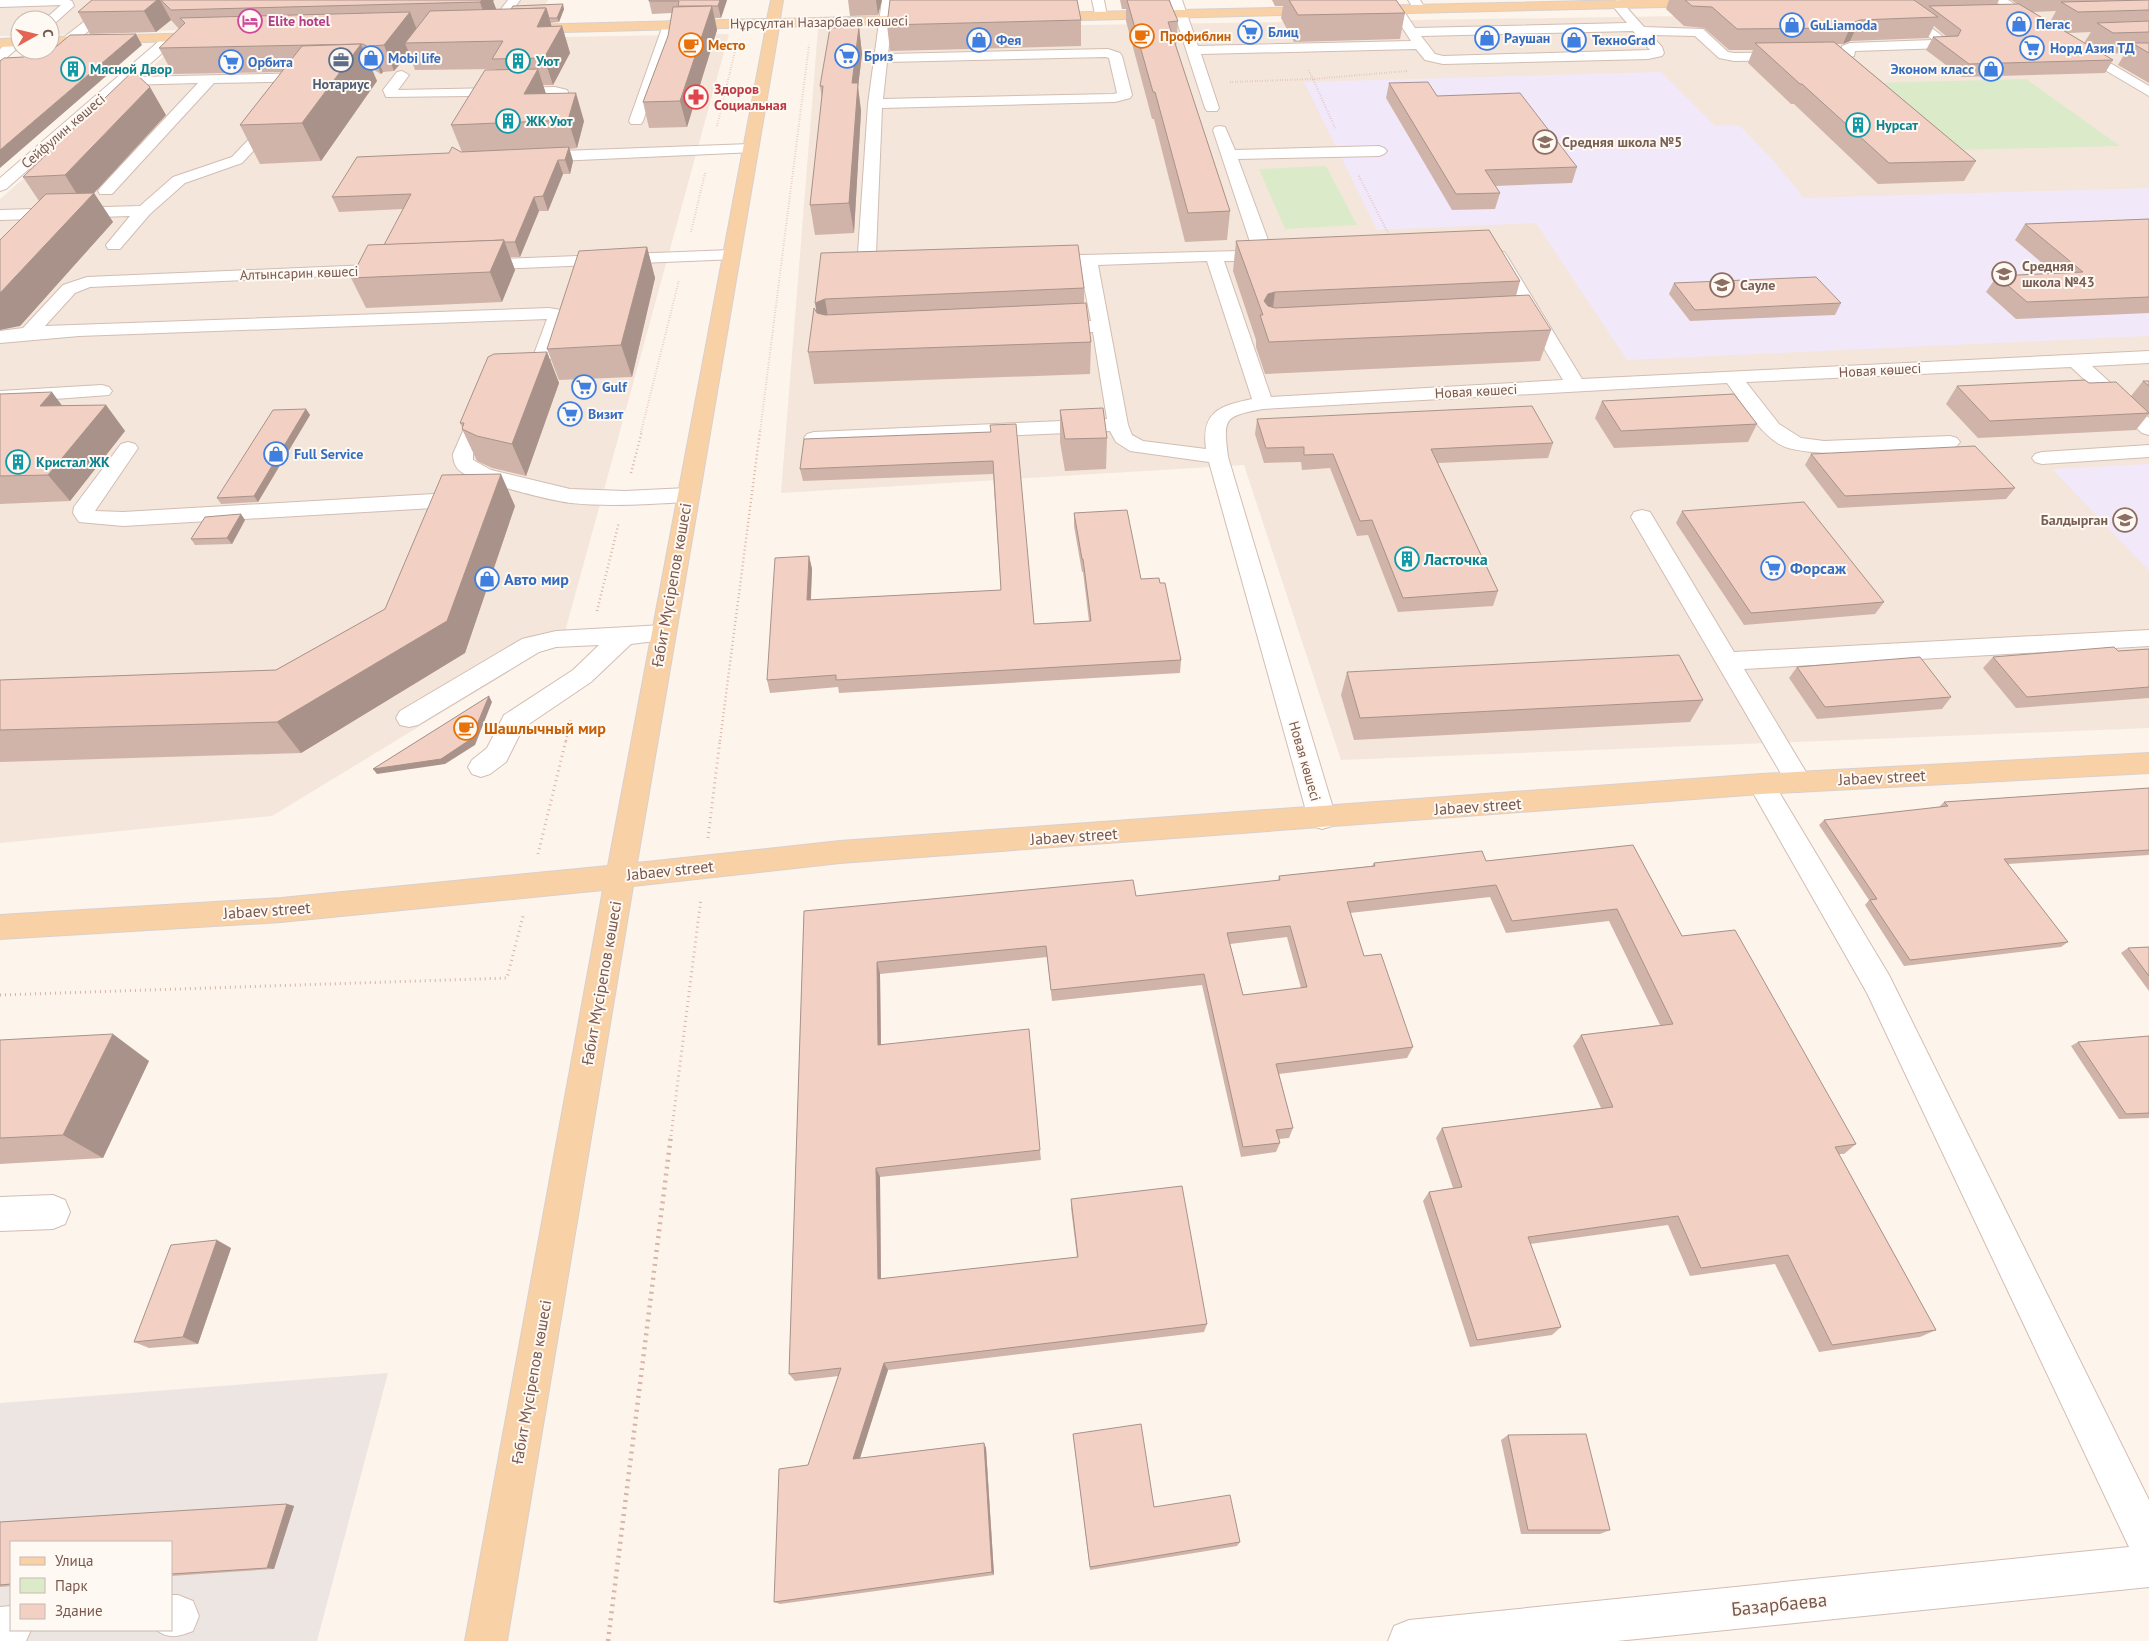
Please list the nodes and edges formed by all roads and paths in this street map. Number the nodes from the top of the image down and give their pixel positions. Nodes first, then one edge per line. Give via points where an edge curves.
1 (514, 0) edge
2 (777, 0) edge
3 (888, 0) edge
4 (1098, 0) edge
5 (1176, 0) edge
6 (1886, 0) edge
7 (1999, 0) edge
8 (121, 2) edge
9 (1714, 2) edge
10 (0, 3) edge
11 (1616, 4) junction
12 (1417, 5) edge
13 (1310, 6) edge
14 (1396, 10) junction
15 (2017, 10) junction
16 (60, 11) edge
17 (1332, 11) edge
18 (1350, 11) edge
19 (1989, 11) edge
20 (1923, 12) edge
21 (1904, 13) junction
22 (1180, 14) junction
23 (1101, 16) junction
24 (1032, 17) edge
25 (944, 19) edge
26 (885, 20) junction
27 (812, 22) junction
28 (774, 23) junction
29 (2050, 24) edge
30 (669, 26) junction
31 (1638, 29) junction
32 (488, 30) joint
33 (1410, 32) junction
34 (220, 37) edge
35 (171, 38) junction
36 (2083, 38) edge
37 (60, 41) edge
38 (68, 41) junction
39 (9, 43) edge
40 (1419, 45) junction
41 (1297, 48) junction
42 (1193, 50) junction
43 (0, 56) edge
44 (880, 58) junction
45 (2123, 59) edge
46 (2097, 60) junction
47 (411, 61) edge
48 (402, 75) junction
49 (417, 76) edge
50 (326, 77) edge
51 (210, 79) junction
52 (122, 80) junction
53 (1204, 84) junction
54 (2149, 92) edge
55 (875, 104) junction
56 (287, 106) edge
57 (1212, 108) dead end
58 (555, 112) edge
59 (636, 121) dead end
60 (1220, 130) dead end
61 (750, 149) junction
62 (1379, 151) dead end
63 (1229, 155) junction
64 (524, 157) edge
65 (0, 186) edge
66 (106, 192) dead end
67 (144, 211) junction
68 (0, 215) edge
69 (114, 245) dead end
70 (1486, 248) edge
71 (731, 255) junction
72 (1214, 256) junction
73 (1088, 260) junction
74 (1028, 262) edge
75 (456, 266) edge
76 (908, 266) edge
77 (406, 268) edge
78 (1537, 318) junction
79 (1517, 319) edge
80 (1102, 326) junction
81 (1034, 329) edge
82 (29, 333) junction
83 (0, 337) edge
84 (2149, 357) edge
85 (2075, 360) junction
86 (501, 377) edge
87 (1732, 377) junction
88 (1576, 385) junction
89 (102, 391) dead end
90 (488, 395) edge
91 (0, 397) edge
92 (1263, 403) junction
93 (1118, 425) junction
94 (2149, 429) edge
95 (814, 438) edge
96 (1950, 442) dead end
97 (128, 448) dead end
98 (2149, 451) edge
99 (1218, 457) junction
100 (2042, 458) dead end
101 (687, 495) junction
102 (570, 496) junction
103 (445, 499) junction
104 (1642, 516) dead end
105 (435, 525) edge
106 (663, 633) junction
107 (624, 636) junction
108 (2149, 638) edge
109 (1727, 661) junction
110 (409, 718) dead end
111 (2149, 763) edge
112 (481, 767) dead end
113 (1799, 782) junction
114 (1761, 784) junction
115 (1322, 818) junction
116 (705, 866) junction
117 (620, 875) junction
118 (0, 927) edge
119 (506, 978) dead end
120 (0, 995) edge
121 (53, 1212) dead end
122 (0, 1214) edge
123 (2149, 1544) edge
124 (2149, 1566) edge
125 (486, 1641) edge
126 (608, 1641) edge
127 (1409, 1641) edge

1 - 32 street
2 - 28 main road
3 - 26 street
4 - 23 street
5 - 22 street
6 - 21 street
7 - 15 street
8 - 38 street
9 - 11 main road
10 - 16 street via 61,1 68,4
11 - 12 main road
11 - 31 street
12 - 14 main road
13 - 17 main road
13 - 22 main road
14 - 18 main road
14 - 33 street
15 - 19 street
15 - 29 street
20 - 21 street
21 - 31 street via 1952,48 1850,47 1845,55 1734,57 1724,54 1698,32
22 - 23 main road
22 - 42 street
23 - 24 main road
25 - 26 main road, Нұрсұлтан Назарбаев көшесі
26 - 27 main road, Нұрсұлтан Назарбаев көшесі
26 - 44 street
27 - 28 main road, Нұрсұлтан Назарбаев көшесі
27 - 116 path
28 - 30 main road, Нұрсұлтан Назарбаев көшесі
28 - 61 main road, Ғабит Мүсірепов көшесі
30 - 32 main road, Нұрсұлтан Назарбаев көшесі
30 - 59 street
31 - 33 street
31 - 40 street via 1657,53 1448,60 1430,56
33 - 40 street
34 - 35 main road
35 - 38 main road
35 - 52 street, Сейфулин көшесі
36 - 46 street via 2064,39
37 - 38 main road
39 - 43 street
40 - 41 street
41 - 42 street
41 - 53 path via 1313,79
42 - 53 street
44 - 55 street
44 - 55 street via 1108,52 1115,56 1126,95 1115,98
45 - 46 street
46 - 54 street
47 - 48 street
48 - 49 street
48 - 58 street via 390,90 391,94 555,91 563,96
50 - 51 street
51 - 52 street
51 - 66 street
52 - 65 street, Сейфулин көшесі
53 - 57 street
55 - 76 street via 868,256 881,265
56 - 67 street via 236,160 179,180
60 - 63 street
61 - 64 street
61 - 71 main road, Ғабит Мүсірепов көшесі
62 - 63 street
63 - 72 street via 1262,248 1250,254
67 - 68 street
67 - 69 street
70 - 78 street via 1501,259
71 - 75 street
71 - 101 main road, Ғабит Мүсірепов көшесі
72 - 73 street
72 - 92 street
73 - 74 street
73 - 80 street
77 - 82 street, Алтынсарин көшесі via 96,281 76,285 64,294
78 - 79 street
78 - 88 street
80 - 81 street
80 - 93 street
82 - 83 street
82 - 86 street via 556,314 542,357
84 - 85 street, Новая көшесі
85 - 87 street, Новая көшесі
85 - 94 street
87 - 88 street, Новая көшесі
87 - 96 street via 1772,428 1797,444 1824,447
88 - 92 street, Новая көшесі
89 - 91 street
90 - 102 street via 463,454 467,466 497,479
92 - 99 street, Новая көшесі via 1233,410 1216,424
93 - 95 street
93 - 99 street via 1123,438 1137,447
97 - 103 street via 85,507 87,517 123,519
98 - 100 street
99 - 115 street, Новая көшесі
101 - 102 street
101 - 106 main road, Ғабит Мүсірепов көшесі
102 - 103 street
103 - 105 street
104 - 109 street
106 - 107 street
106 - 117 main road, Ғабит Мүсірепов көшесі
107 - 110 street via 556,639 531,645
107 - 112 street via 582,676 513,722 497,755
108 - 109 street
109 - 113 street
111 - 113 main road, Jabaev street
113 - 114 main road, Jabaev street
114 - 115 main road, Jabaev street
114 - 123 street via 1878,984
115 - 116 main road, Jabaev street via 840,852
116 - 117 main road, Jabaev street
116 - 126 path
117 - 118 main road, Jabaev street via 280,910
117 - 125 main road, Ғабит Мүсірепов көшесі
119 - 120 path
121 - 122 street
124 - 127 street, Базарбаева

